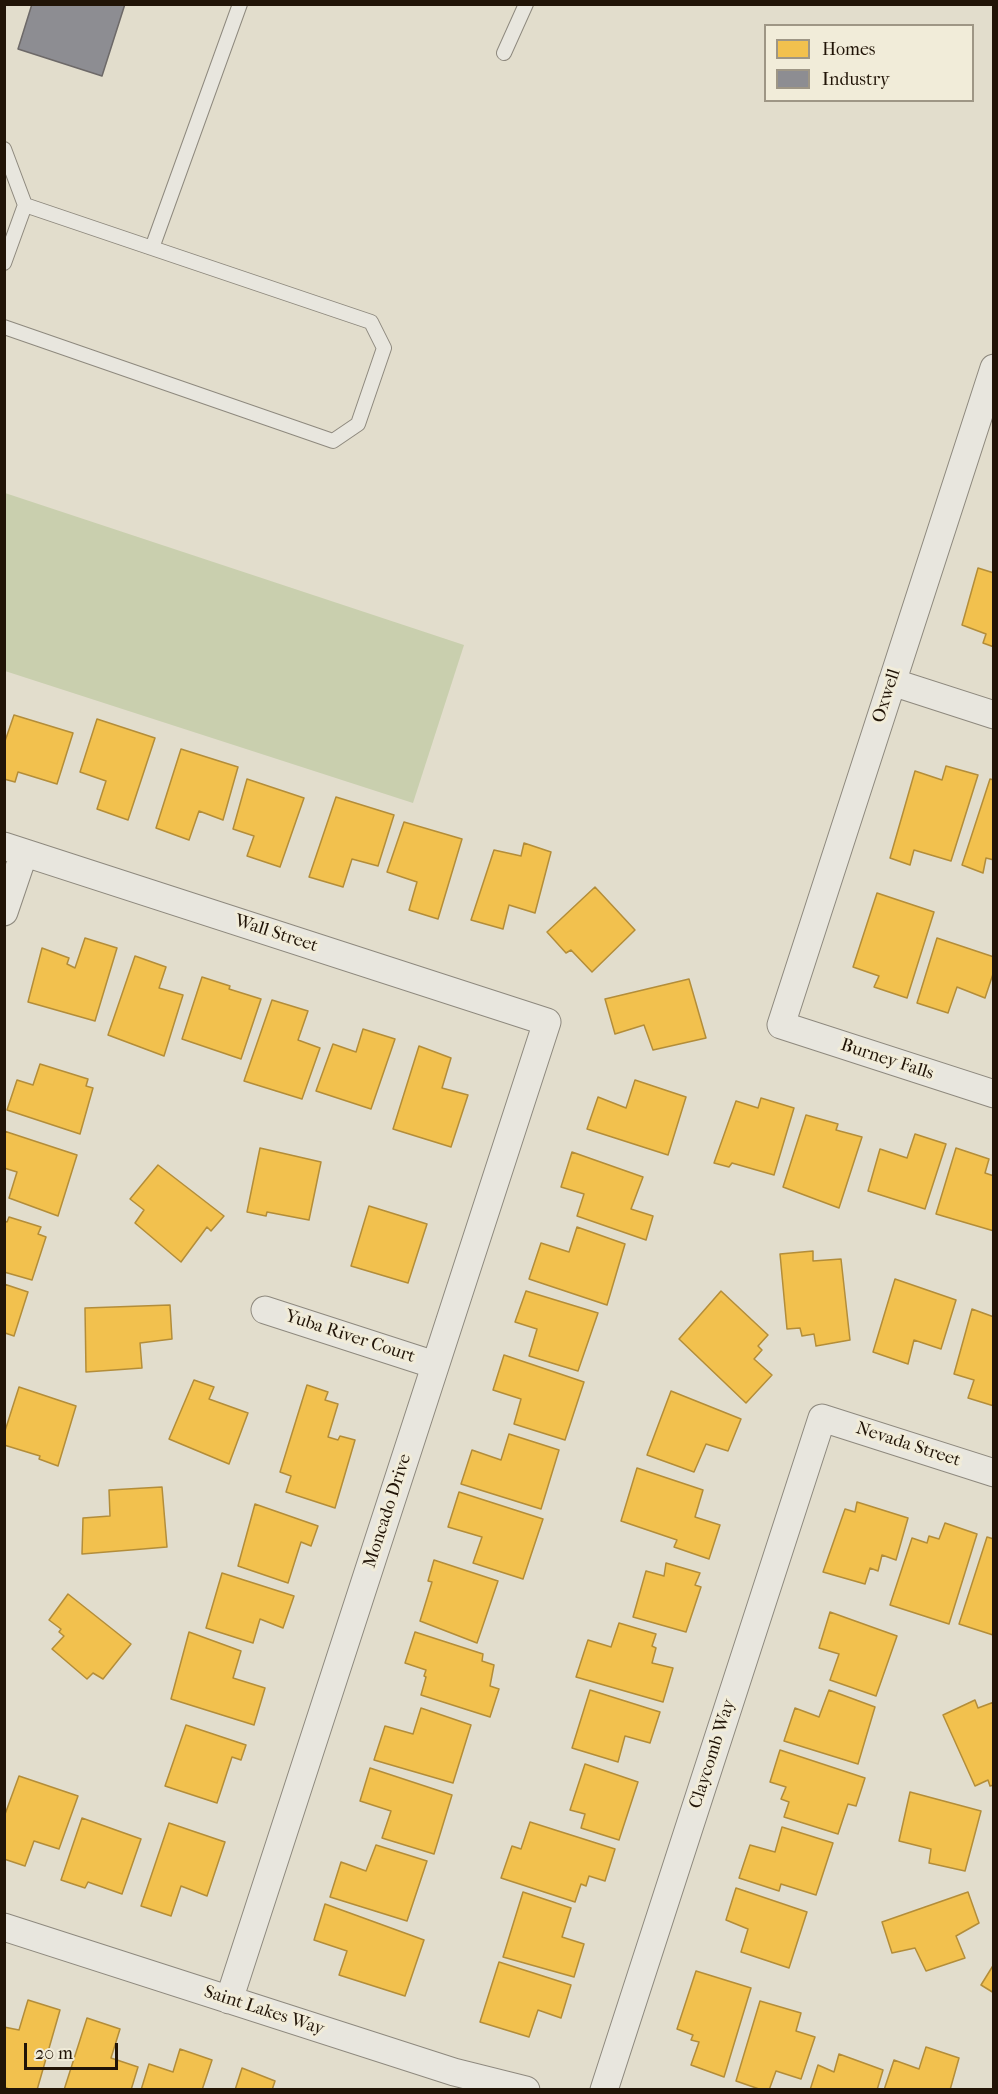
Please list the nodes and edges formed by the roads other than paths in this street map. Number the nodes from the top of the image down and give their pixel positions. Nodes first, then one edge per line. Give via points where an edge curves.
1 (240, 4) edge
2 (526, 4) edge
3 (504, 53) dead end
4 (4, 149) edge
5 (25, 205) junction
6 (152, 248) junction
7 (4, 263) edge
8 (4, 327) edge
9 (993, 368) edge
10 (892, 682) junction
11 (993, 715) edge
12 (14, 849) edge
13 (4, 912) edge
14 (547, 1022) joint
15 (781, 1025) joint
16 (993, 1094) edge
17 (265, 1310) dead end
18 (435, 1365) junction
19 (822, 1418) joint
20 (993, 1473) edge
21 (4, 1927) edge
22 (229, 2000) junction
23 (526, 2090) edge
24 (604, 2090) edge

1 - 6 lane
2 - 3 lane
4 - 5 lane
5 - 6 lane
5 - 7 lane
6 - 8 lane via 371,322 384,348 358,424 333,441
9 - 10 street, Oxwell
10 - 11 street
10 - 15 street, Oxwell
12 - 13 street
12 - 14 street, Wall Street
14 - 18 street, Moncado Drive
15 - 16 street, Burney Falls
17 - 18 street, Yuba River Court
18 - 22 street, Moncado Drive
19 - 20 street, Nevada Street
19 - 24 street, Claycomb Way
21 - 22 street, Saint Lakes Way
22 - 23 street, Saint Lakes Way via 454,2072

